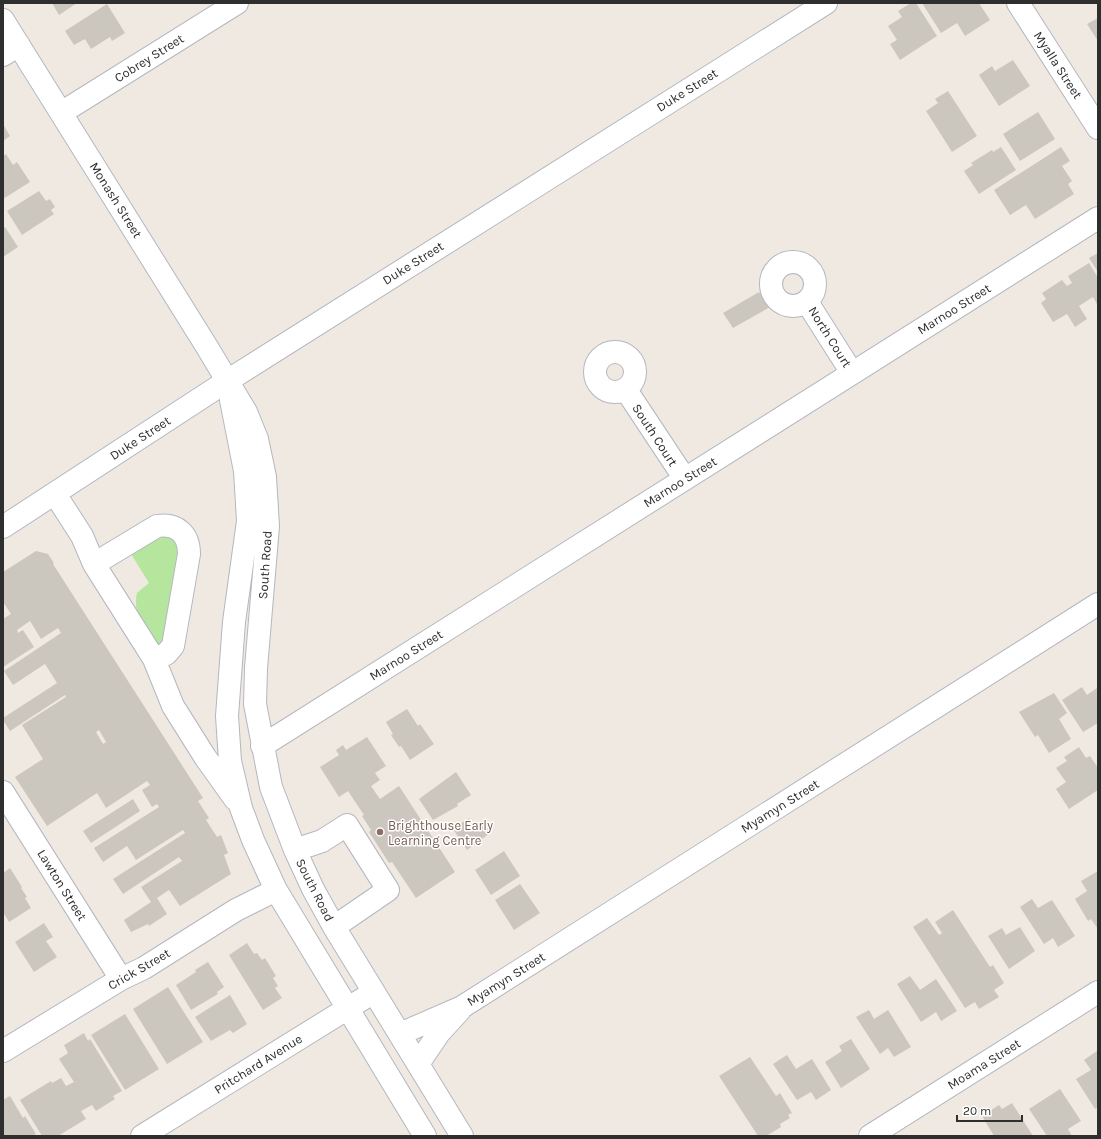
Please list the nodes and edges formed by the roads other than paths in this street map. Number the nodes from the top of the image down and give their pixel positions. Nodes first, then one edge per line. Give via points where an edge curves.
1 (237, 3) edge
2 (826, 3) edge
3 (1018, 3) edge
4 (3, 20) edge
5 (11, 50) edge
6 (61, 113) junction
7 (1098, 128) edge
8 (1098, 218) edge
9 (807, 302) dead end
10 (852, 374) junction
11 (227, 381) junction
12 (626, 390) dead end
13 (685, 479) junction
14 (55, 494) junction
15 (3, 527) edge
16 (94, 564) junction
17 (1098, 604) edge
18 (154, 659) junction
19 (262, 746) junction
20 (3, 792) edge
21 (241, 808) junction
22 (295, 850) junction
23 (276, 890) junction
24 (334, 927) junction
25 (121, 979) junction
26 (374, 992) junction
27 (1098, 992) edge
28 (347, 1008) junction
29 (462, 1008) junction
30 (400, 1034) junction
31 (3, 1051) edge
32 (418, 1064) junction
33 (142, 1136) edge
34 (424, 1136) edge
35 (462, 1136) edge
36 (870, 1136) edge

1 - 6 street, Cobrey Street
2 - 11 street, Duke Street
3 - 7 street, Myalla Street
4 - 5 street, Monash Street
5 - 6 street, Monash Street
6 - 11 street, Monash Street
8 - 10 street, Marnoo Street
9 - 10 street, North Court
10 - 13 street, Marnoo Street
11 - 14 street, Duke Street
11 - 19 street, South Road via 246,412 257,439 266,477 268,526 255,704
11 - 21 street, South Road via 245,471 248,521 234,622 227,716 230,761
12 - 13 street, South Court
13 - 19 street, Marnoo Street
14 - 15 street, Duke Street
14 - 16 street, South Road via 82,536
16 - 18 street, South Road
16 - 18 street via 157,526 168,524 186,537 189,544 188,554 173,646 166,654
17 - 29 street, Myamyn Street
18 - 21 street, South Road via 173,706
19 - 22 street, South Road via 271,787
20 - 25 street, Lawton Street
21 - 23 street, South Road
22 - 24 street, South Road
22 - 24 street via 322,841 347,825 388,890
23 - 25 street, Crick Street via 236,910 144,968
23 - 28 street, South Road
24 - 26 street, South Road
25 - 31 street, Crick Street
26 - 28 street, Pritchard Avenue
26 - 30 street, South Road
27 - 36 street, Moama Street
28 - 33 street, Pritchard Avenue
28 - 34 street, South Road
29 - 30 street, Myamyn Street
29 - 32 street, Myamyn Street via 439,1033
30 - 32 street, South Road
32 - 35 street, South Road

